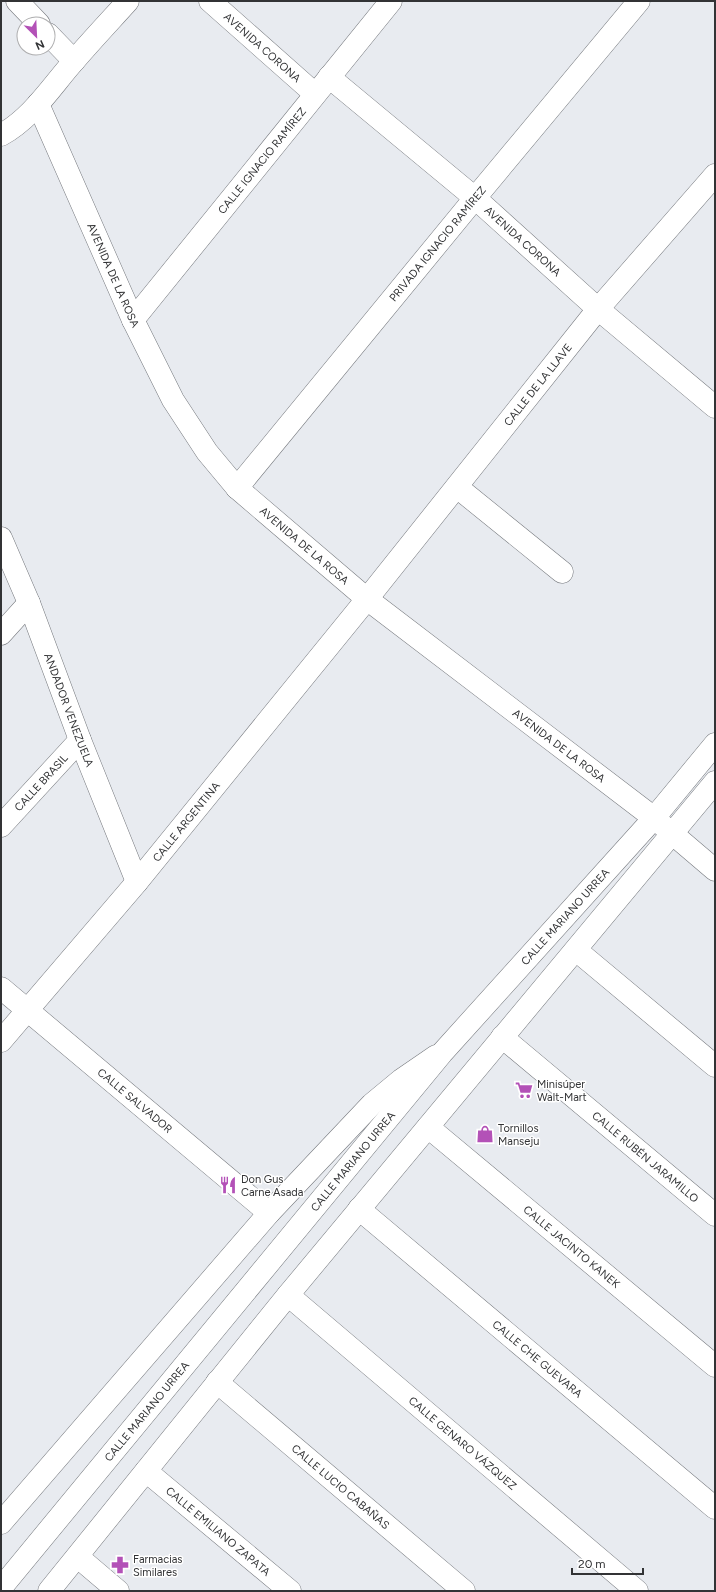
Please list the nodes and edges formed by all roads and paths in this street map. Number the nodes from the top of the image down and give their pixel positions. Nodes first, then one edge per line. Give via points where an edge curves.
1 (17, 1) edge
2 (128, 1) edge
3 (210, 1) edge
4 (391, 1) edge
5 (639, 1) edge
6 (31, 16) edge
7 (56, 42) edge
8 (74, 61) junction
9 (329, 78) junction
10 (315, 94) junction
11 (38, 104) junction
12 (1, 135) edge
13 (715, 175) edge
14 (474, 198) junction
15 (598, 309) junction
16 (132, 320) junction
17 (715, 408) edge
18 (457, 487) junction
19 (237, 488) junction
20 (1, 538) edge
21 (562, 572) dead end
22 (367, 599) junction
23 (29, 603) junction
24 (1, 634) edge
25 (80, 740) junction
26 (715, 744) edge
27 (715, 782) edge
28 (654, 818) junction
29 (1, 826) edge
30 (672, 834) junction
31 (715, 870) edge
32 (137, 882) junction
33 (576, 950) junction
34 (1, 988) edge
35 (27, 1010) junction
36 (502, 1038) junction
37 (1, 1041) edge
38 (442, 1052) junction
39 (715, 1066) edge
40 (428, 1127) junction
41 (359, 1209) junction
42 (269, 1213) junction
43 (715, 1215) edge
44 (288, 1295) junction
45 (715, 1366) edge
46 (218, 1382) junction
47 (146, 1471) junction
48 (715, 1508) edge
49 (1, 1523) edge
50 (78, 1557) junction
51 (1, 1588) edge
52 (49, 1591) edge
53 (118, 1591) edge
54 (290, 1591) edge
55 (464, 1591) edge
56 (638, 1591) edge

1 - 6 street
2 - 8 street
3 - 10 street, AVENIDA CORONA
4 - 9 street, CALLE IGNACIO RAMÍREZ
5 - 14 street, PRIVADA IGNACIO RAMÍREZ
7 - 8 street
8 - 11 street
9 - 10 street, CALLE IGNACIO RAMÍREZ
9 - 14 street, AVENIDA CORONA
10 - 16 street, CALLE IGNACIO RAMÍREZ
11 - 12 street
11 - 16 street, AVENIDA DE LA ROSA
13 - 15 street, CALLE DE LA LLAVE
14 - 15 street, AVENIDA CORONA
14 - 19 street, PRIVADA IGNACIO RAMÍREZ
15 - 17 street, AVENIDA CORONA
15 - 18 street, CALLE DE LA LLAVE
16 - 19 street, AVENIDA DE LA ROSA via 173,400 207,452
18 - 21 street
18 - 22 street, CALLE DE LA LLAVE
19 - 22 street, AVENIDA DE LA ROSA
20 - 23 street, ANDADOR VENEZUELA
22 - 28 street, AVENIDA DE LA ROSA
22 - 32 street, CALLE ARGENTINA
23 - 24 street
23 - 25 street, ANDADOR VENEZUELA
25 - 29 street, CALLE BRASIL
25 - 32 street, ANDADOR VENEZUELA
26 - 28 street, CALLE MARIANO URREA
27 - 30 street
28 - 30 street, AVENIDA DE LA ROSA
28 - 38 street, CALLE MARIANO URREA
30 - 31 street, AVENIDA DE LA ROSA
30 - 33 street
32 - 35 street, CALLE ARGENTINA
33 - 36 street
33 - 39 street
34 - 35 street, CALLE SALVADOR
35 - 37 street, CALLE ARGENTINA
35 - 42 street, CALLE SALVADOR
36 - 40 street
36 - 43 street, CALLE RUBÉN JARAMILLO
38 - 42 street via 372,1104
38 - 51 street, CALLE MARIANO URREA
40 - 41 street
40 - 45 street, CALLE JACINTO KANEK
41 - 44 street
41 - 48 street, CALLE CHE GUEVARA
42 - 49 street
44 - 46 street
44 - 56 street, CALLE GENARO VÁZQUEZ
46 - 47 street
46 - 55 street, CALLE LUCIO CABAÑAS
47 - 50 street
47 - 54 street, CALLE EMILIANO ZAPATA
50 - 52 street
50 - 53 street

